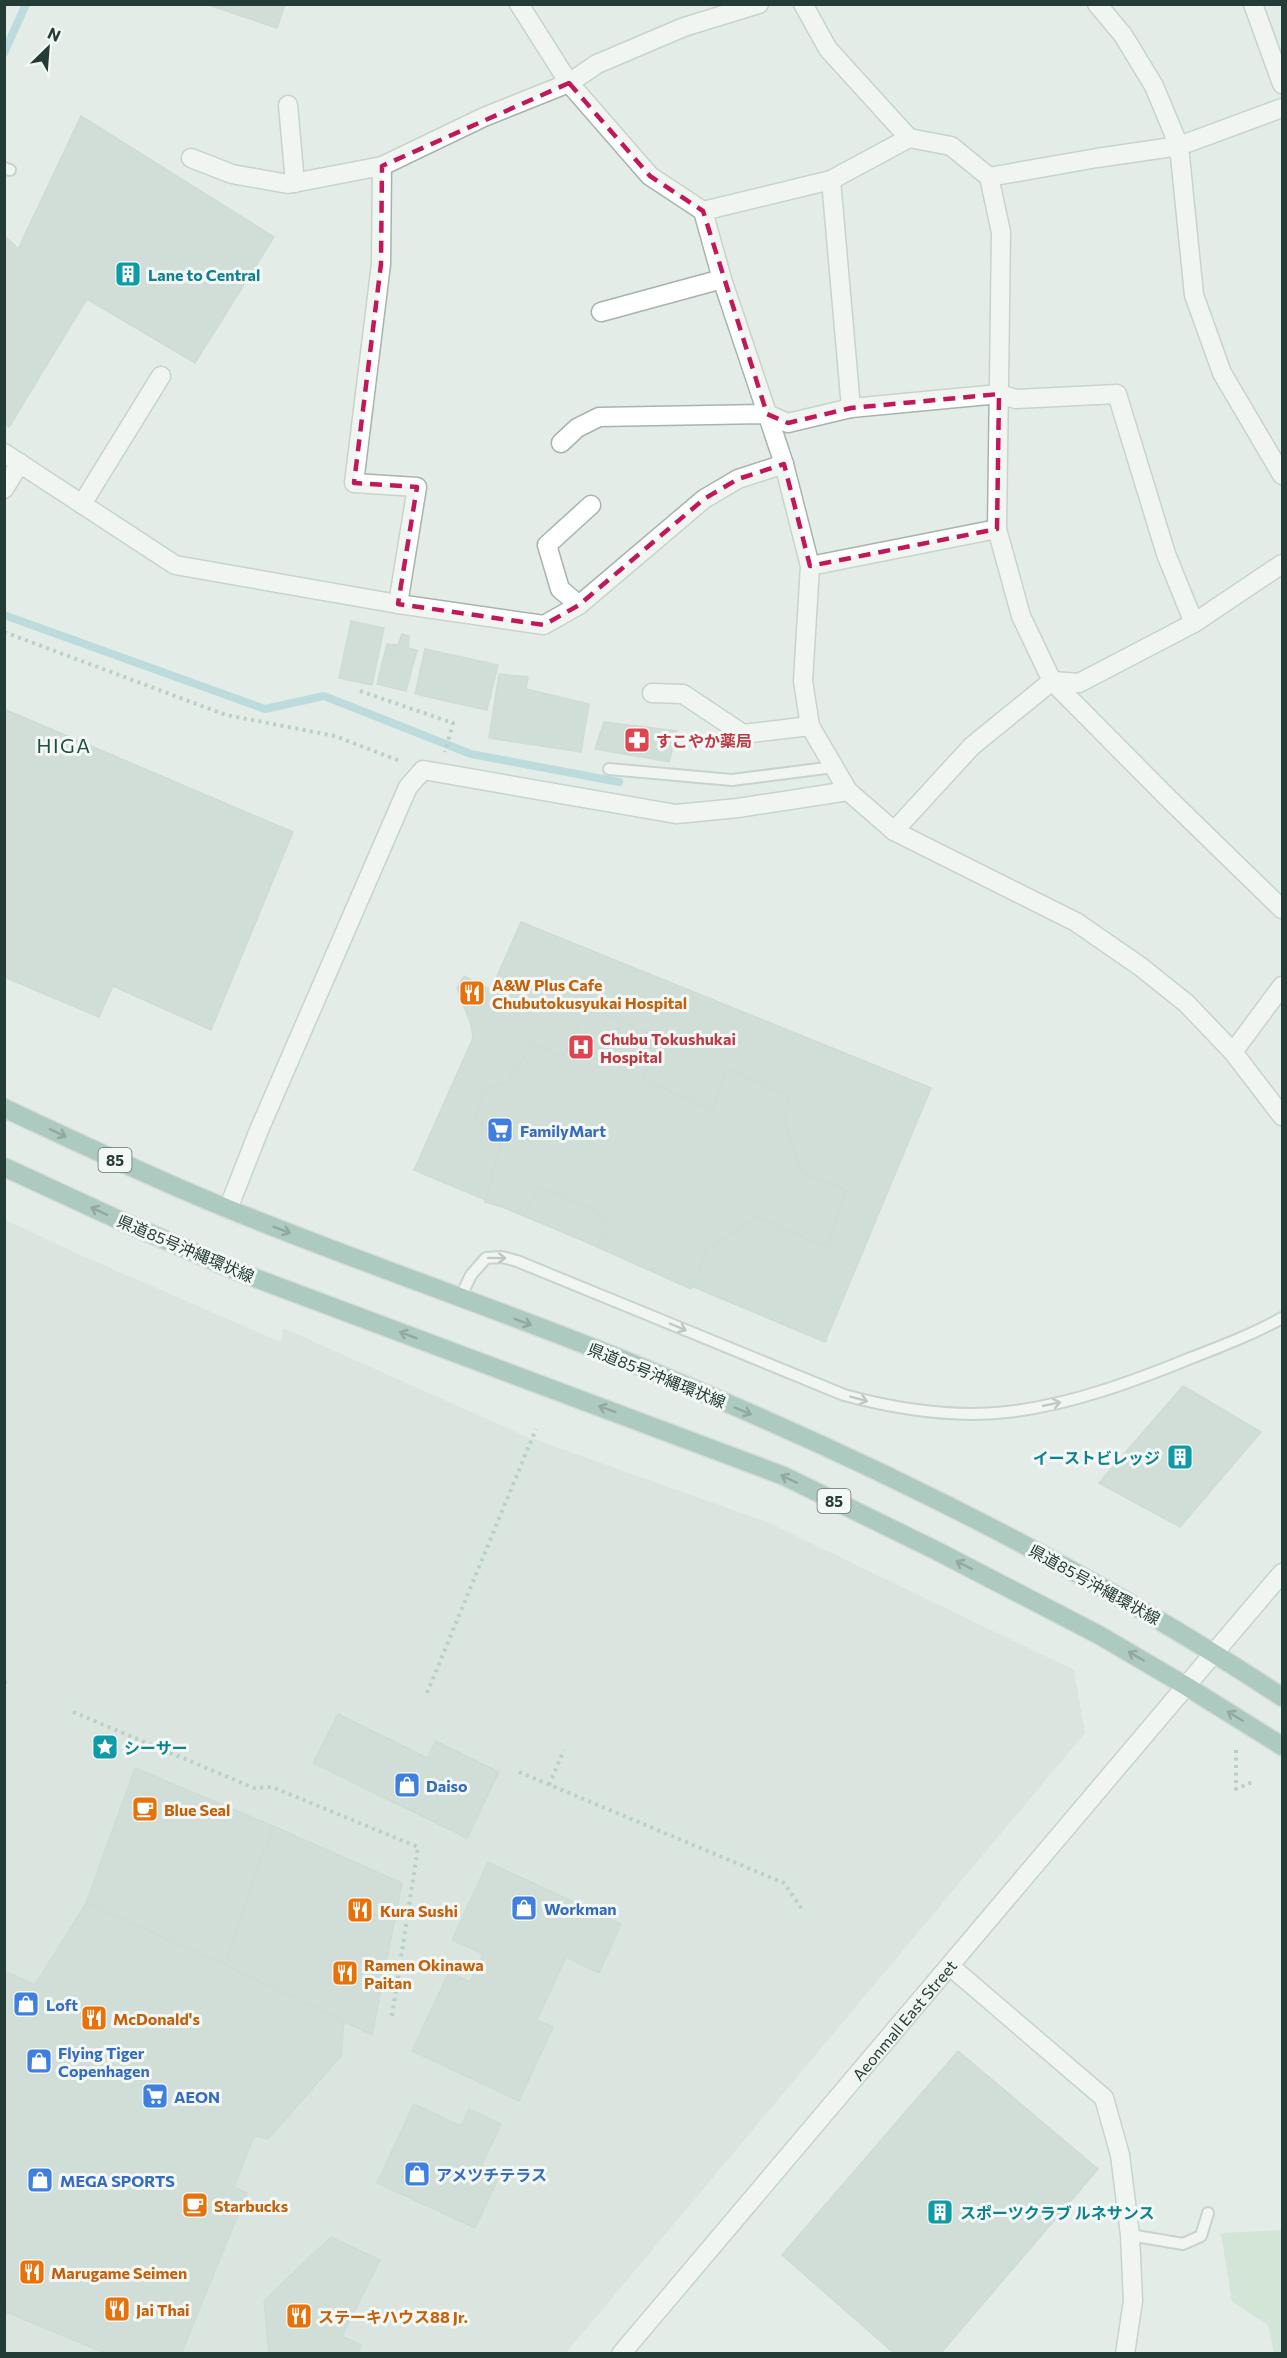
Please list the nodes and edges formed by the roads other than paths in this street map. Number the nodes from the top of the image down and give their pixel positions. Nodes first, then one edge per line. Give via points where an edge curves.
1 (519, 4) edge
2 (759, 4) edge
3 (803, 4) edge
4 (1097, 4) edge
5 (1253, 4) edge
6 (569, 83) junction
7 (1282, 84) edge
8 (288, 105) dead end
9 (1282, 108) edge
10 (909, 138) junction
11 (1179, 146) junction
12 (191, 158) dead end
13 (382, 166) junction
14 (989, 177) junction
15 (831, 180) junction
16 (296, 183) junction
17 (703, 211) junction
18 (722, 279) junction
19 (601, 312) dead end
20 (160, 376) dead end
21 (999, 394) junction
22 (851, 408) junction
23 (767, 414) junction
24 (561, 443) dead end
25 (12, 458) edge
26 (784, 464) junction
27 (1282, 475) edge
28 (4, 489) edge
29 (82, 504) junction
30 (591, 505) dead end
31 (997, 529) junction
32 (1282, 564) edge
33 (810, 566) junction
34 (399, 604) junction
35 (579, 605) junction
36 (1194, 623) junction
37 (1053, 681) junction
38 (652, 693) dead end
39 (810, 726) junction
40 (834, 767) junction
41 (609, 769) dead end
42 (848, 791) junction
43 (894, 831) junction
44 (1282, 909) edge
45 (1282, 986) edge
46 (1233, 1053) junction
47 (4, 1108) edge
48 (1282, 1116) edge
49 (4, 1167) edge
50 (228, 1209) junction
51 (460, 1298) junction
52 (1282, 1318) edge
53 (1282, 1573) edge
54 (1215, 1653) junction
55 (1186, 1686) junction
56 (1282, 1697) edge
57 (1282, 1746) edge
58 (950, 1966) junction
59 (1208, 2213) dead end
60 (1130, 2235) junction
61 (621, 2354) edge
62 (1125, 2354) edge

1 - 6 street
2 - 6 street via 684,27 597,64
3 - 10 street via 828,49
4 - 11 street via 1123,35 1154,86
5 - 7 street
6 - 13 street via 484,117
6 - 17 street via 650,177
8 - 16 street
9 - 11 street
10 - 14 street via 951,146
10 - 15 street
11 - 14 street
11 - 27 street via 1194,295 1222,373
12 - 16 street via 232,174
13 - 16 street
13 - 34 street via 381,264 354,483 417,487
14 - 21 street via 1000,232
15 - 17 street
15 - 22 street
17 - 18 street
18 - 19 street
18 - 23 street
20 - 29 street
21 - 22 street
21 - 31 street
21 - 36 street via 1016,399 1116,394 1166,554
22 - 23 street via 788,423
23 - 24 street via 599,417 577,428
23 - 26 street
25 - 28 street
25 - 29 street
26 - 33 street
26 - 35 street via 738,479 704,499
29 - 34 street via 175,565
30 - 35 street via 547,545 560,589
31 - 33 street
31 - 37 street via 1021,616
32 - 36 street
33 - 39 street via 802,681
34 - 35 street via 544,626
36 - 37 street via 1079,683
37 - 43 street via 972,746
37 - 44 street
38 - 39 street via 683,694 743,734
39 - 40 street
40 - 41 lane via 732,780
40 - 42 street
42 - 43 street
42 - 50 street via 676,814 423,770 408,787
43 - 46 street via 1076,922 1186,1003
45 - 46 street
46 - 48 street
47 -> 50 main road, 県道85号沖縄環状線 / 85
55 -> 49 main road, 県道85号沖縄環状線 / 85 via 1089,1630 784,1476 239,1272
50 -> 51 main road, 県道85号沖縄環状線 / 85
51 -> 52 lane via 471,1275 486,1258 502,1257 844,1395 890,1407 948,1412 1006,1412 1089,1395 1257,1332
51 -> 54 main road, 県道85号沖縄環状線 / 85 via 634,1364 928,1494 1124,1598
53 - 54 street, Aeonmall East Street
54 - 55 street, Aeonmall East Street
54 - 56 main road, 県道85号沖縄環状線 / 85
57 -> 55 main road, 県道85号沖縄環状線 / 85
55 - 58 street, Aeonmall East Street
58 - 60 street via 1104,2098 1120,2155
58 - 61 street, Aeonmall East Street
59 - 60 lane via 1201,2236 1183,2244
60 - 62 street via 1133,2301

